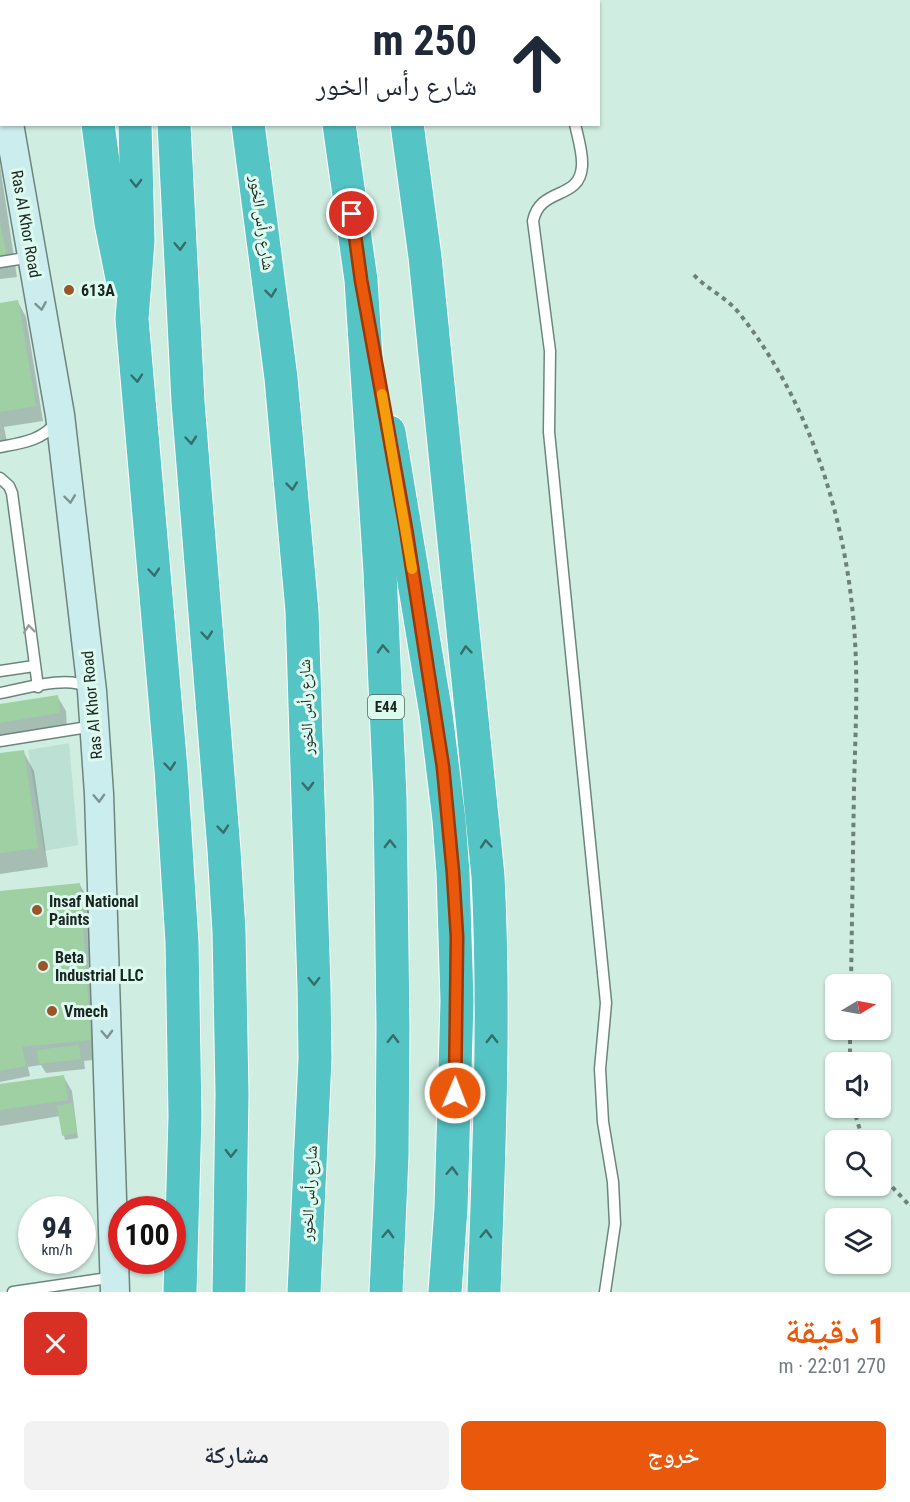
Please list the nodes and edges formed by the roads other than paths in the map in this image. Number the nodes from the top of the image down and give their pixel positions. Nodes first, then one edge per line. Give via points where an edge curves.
1 (9, 126) edge
2 (98, 126) edge
3 (135, 126) edge
4 (174, 126) edge
5 (248, 126) edge
6 (339, 126) edge
7 (407, 126) edge
8 (575, 126) edge
9 (32, 257) junction
10 (0, 262) edge
11 (361, 280) junction
12 (132, 319) junction
13 (60, 415) junction
14 (0, 447) edge
15 (0, 478) edge
16 (34, 666) junction
17 (0, 671) edge
18 (38, 687) junction
19 (92, 691) junction
20 (0, 693) edge
21 (94, 726) junction
22 (0, 741) edge
23 (115, 1285) edge
24 (181, 1290) edge
25 (13, 1292) edge
26 (229, 1292) edge
27 (304, 1292) edge
28 (386, 1292) edge
29 (446, 1292) edge
30 (484, 1292) edge
31 (605, 1292) edge

1 - 9 street, Ras Al Khor Road
2 - 12 highway via 113,234
3 -> 12 highway via 138,241
4 -> 26 highway via 188,402 225,861 232,1001
5 -> 27 highway, شارع رأس الخور via 281,378 303,622 315,1038
6 - 11 highway, E44
30 -> 7 highway via 492,1048 488,876
8 - 31 lane via 581,174 576,184 543,201 533,221 550,351 549,432 606,1003 600,1068 615,1224
9 - 10 lane
9 -> 13 street, Ras Al Khor Road
28 -> 11 highway, E44 via 392,1156 390,809
29 -> 11 highway via 457,1001 450,830 436,714
12 -> 24 highway via 182,942 185,1116
13 - 14 lane via 49,432 40,437
13 -> 19 street, Ras Al Khor Road
16 -> 15 lane via 12,493
16 - 17 lane
16 - 18 lane
18 - 19 lane via 74,682
18 - 20 lane
19 - 21 street, Ras Al Khor Road
21 - 22 lane
21 -> 23 street, Ras Al Khor Road
23 - 25 lane

